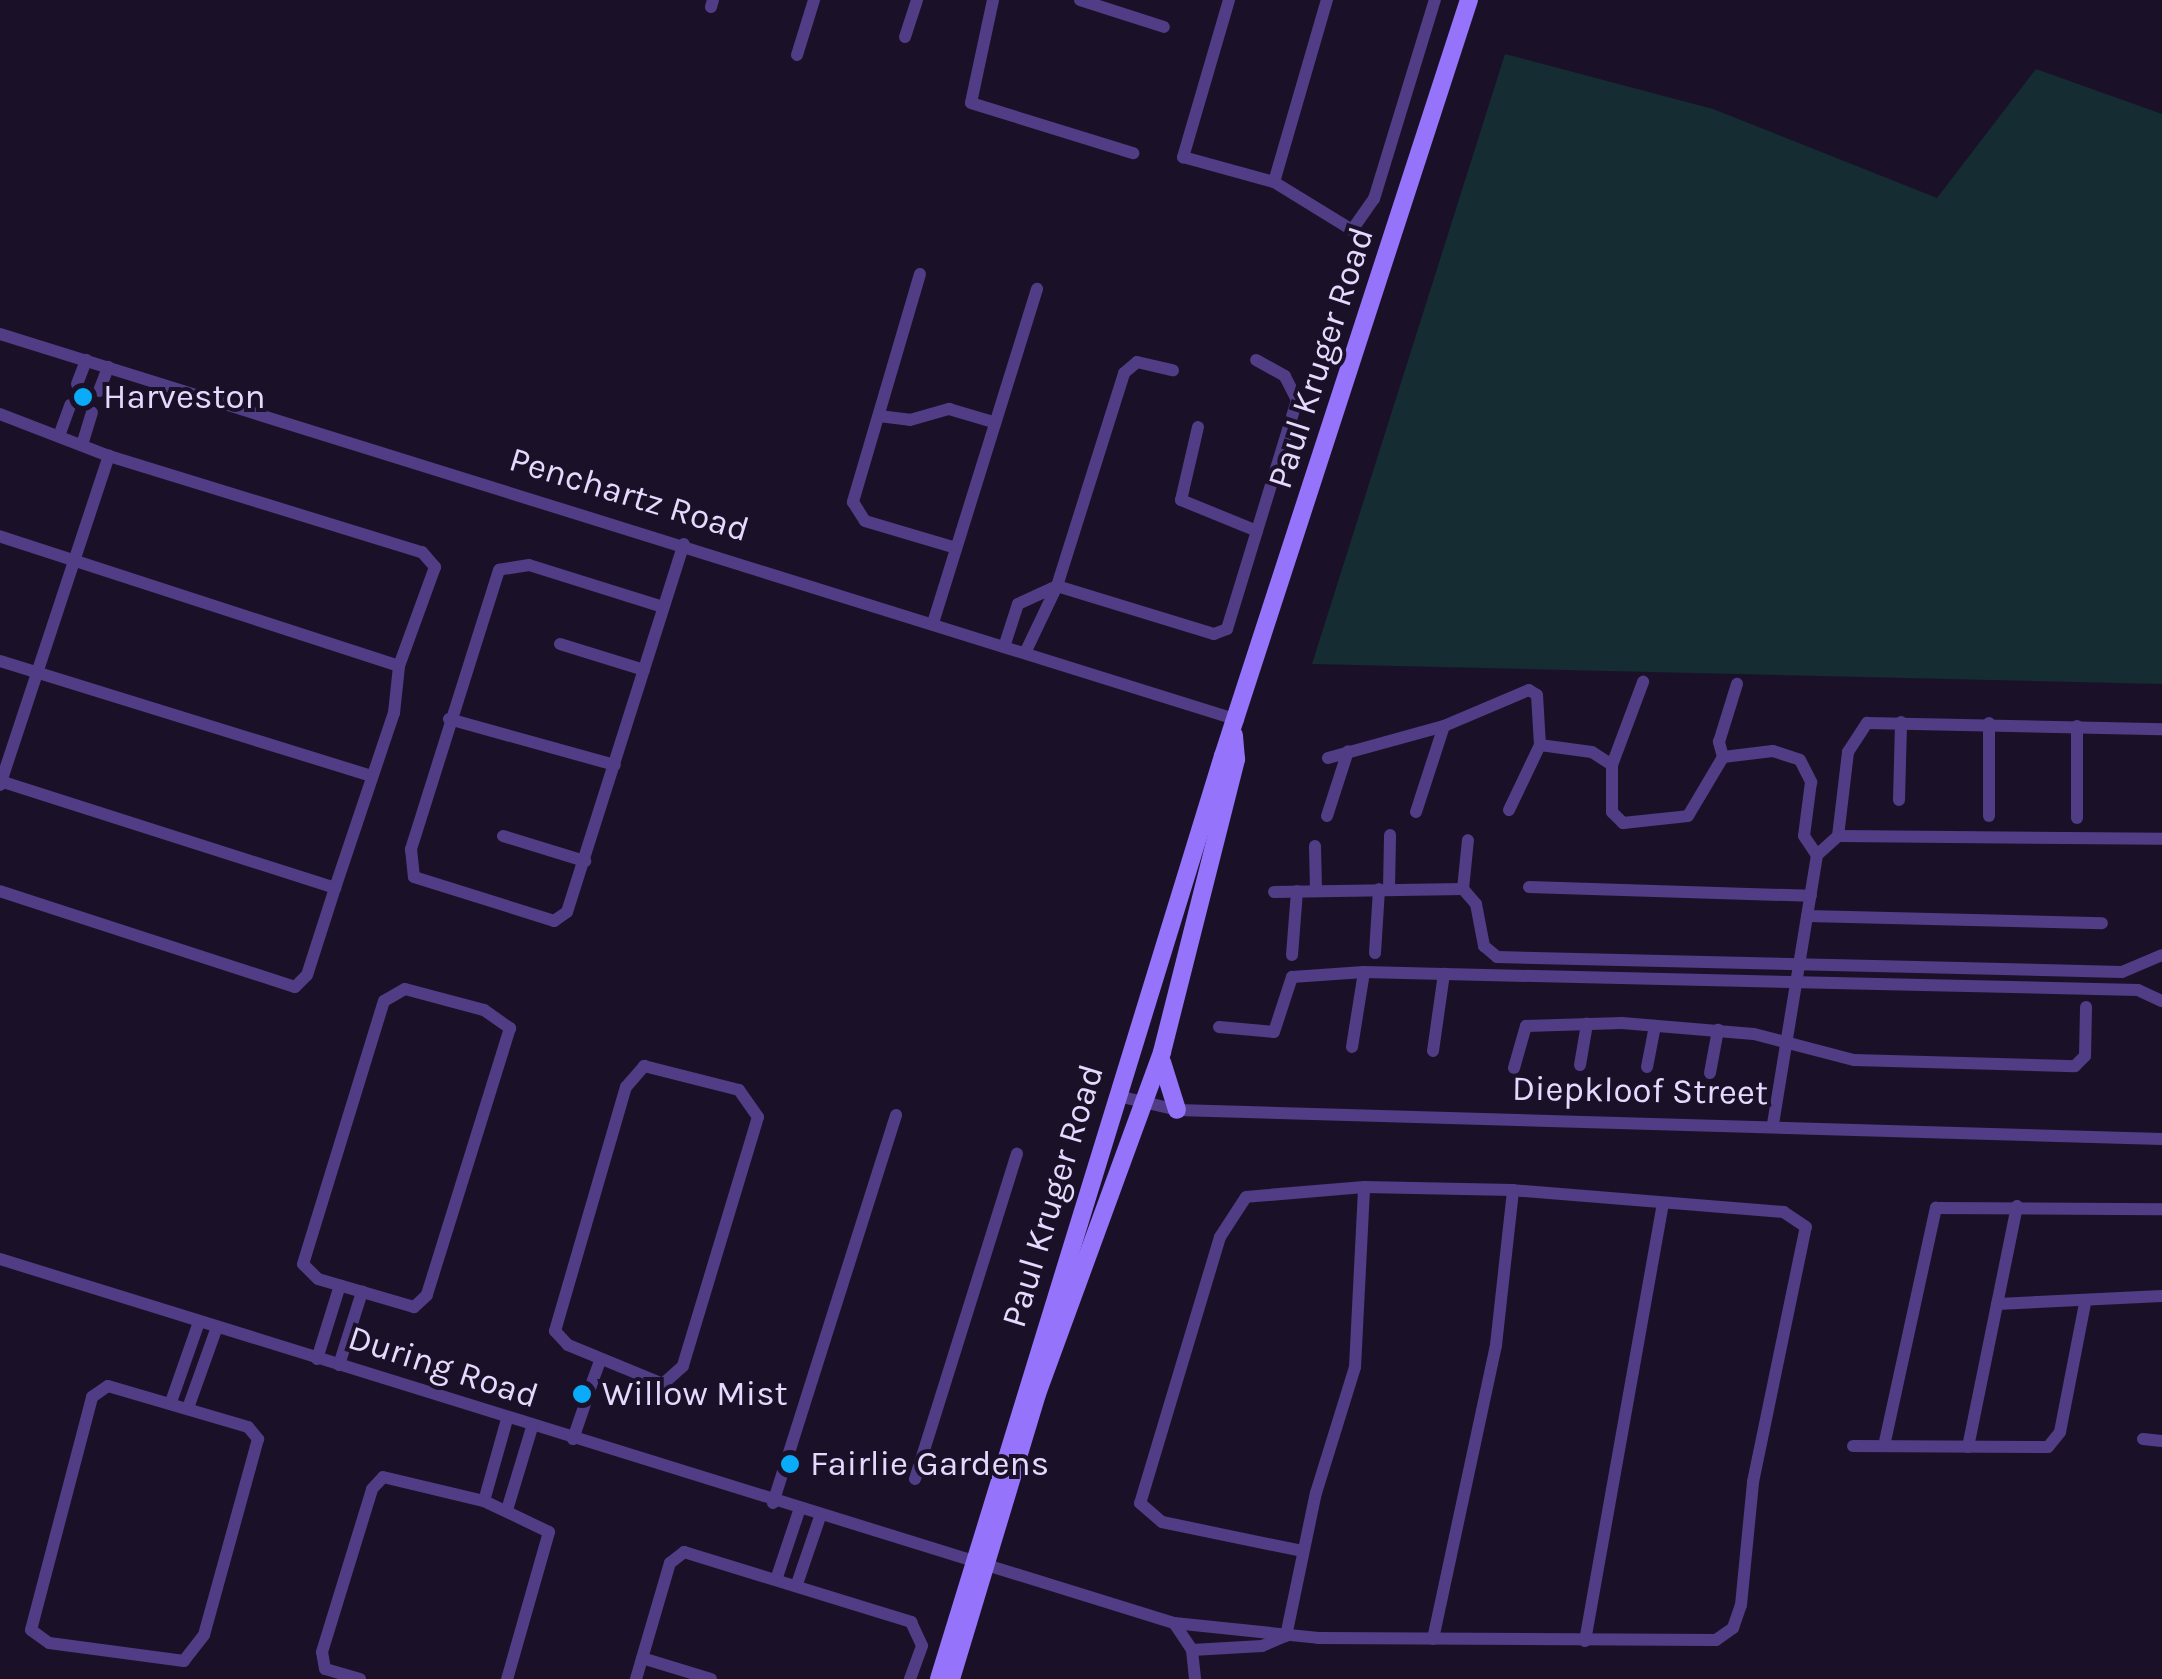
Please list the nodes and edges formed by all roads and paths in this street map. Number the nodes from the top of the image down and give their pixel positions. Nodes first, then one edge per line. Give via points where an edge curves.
1 (814, 0) edge
2 (917, 0) edge
3 (993, 0) edge
4 (1080, 0) edge
5 (1229, 0) edge
6 (1327, 0) edge
7 (1435, 0) edge
8 (1469, 0) edge
9 (1164, 26) dead end
10 (904, 37) dead end
11 (797, 55) dead end
12 (1133, 153) dead end
13 (1274, 182) junction
14 (920, 274) dead end
15 (1037, 290) dead end
16 (0, 334) edge
17 (86, 360) junction
18 (1256, 360) dead end
19 (108, 367) junction
20 (1173, 370) dead end
21 (77, 384) dead end
22 (100, 391) dead end
23 (70, 406) dead end
24 (92, 412) dead end
25 (0, 414) edge
26 (879, 416) junction
27 (994, 422) junction
28 (1198, 428) dead end
29 (59, 436) junction
30 (82, 445) junction
31 (108, 456) junction
32 (1256, 531) junction
33 (0, 536) edge
34 (684, 544) junction
35 (956, 548) junction
36 (72, 561) junction
37 (1057, 586) junction
38 (663, 607) junction
39 (933, 624) junction
40 (560, 644) dead end
41 (1004, 646) junction
42 (1024, 653) junction
43 (0, 661) edge
44 (398, 666) junction
45 (644, 670) junction
46 (37, 672) junction
47 (1643, 682) dead end
48 (1737, 684) dead end
49 (449, 719) junction
50 (1901, 722) junction
51 (1990, 723) junction
52 (1444, 726) junction
53 (2077, 726) junction
54 (1236, 727) junction
55 (2162, 728) edge
56 (1540, 745) junction
57 (1348, 751) junction
58 (1723, 757) junction
59 (1328, 758) dead end
60 (615, 765) junction
61 (1612, 765) junction
62 (371, 776) junction
63 (0, 782) edge
64 (1899, 800) dead end
65 (1510, 810) dead end
66 (1416, 812) dead end
67 (1328, 816) dead end
68 (1989, 816) dead end
69 (2077, 818) dead end
70 (1390, 835) dead end
71 (503, 836) dead end
72 (1838, 836) junction
73 (2162, 839) edge
74 (1468, 840) dead end
75 (1315, 846) dead end
76 (1817, 855) junction
77 (585, 861) junction
78 (335, 888) junction
79 (1529, 888) dead end
80 (1316, 889) junction
81 (1384, 889) junction
82 (1298, 890) junction
83 (1463, 890) junction
84 (0, 891) edge
85 (1274, 892) dead end
86 (1811, 896) junction
87 (1807, 916) junction
88 (2102, 923) dead end
89 (1375, 953) dead end
90 (1292, 954) dead end
91 (2162, 955) edge
92 (1798, 962) junction
93 (1364, 972) junction
94 (1444, 974) junction
95 (1796, 982) junction
96 (2162, 1001) edge
97 (2086, 1008) dead end
98 (1587, 1024) junction
99 (1655, 1026) junction
100 (1219, 1027) dead end
101 (1718, 1030) junction
102 (1785, 1038) junction
103 (1352, 1047) dead end
104 (1434, 1050) dead end
105 (1162, 1052) junction
106 (1580, 1065) dead end
107 (1647, 1067) dead end
108 (1514, 1068) dead end
109 (1710, 1073) dead end
110 (1118, 1096) junction
111 (1144, 1104) junction
112 (1177, 1110) junction
113 (896, 1115) dead end
114 (1773, 1124) junction
115 (2162, 1138) edge
116 (1017, 1154) dead end
117 (1364, 1187) junction
118 (1512, 1190) junction
119 (1663, 1205) junction
120 (2017, 1206) junction
121 (2162, 1209) edge
122 (0, 1259) edge
123 (340, 1285) junction
124 (362, 1292) junction
125 (2162, 1296) edge
126 (2085, 1303) junction
127 (1997, 1304) junction
128 (199, 1322) junction
129 (217, 1327) junction
130 (318, 1359) junction
131 (600, 1360) junction
132 (339, 1365) junction
133 (171, 1402) junction
134 (188, 1408) junction
135 (507, 1419) junction
136 (532, 1427) junction
137 (573, 1440) junction
138 (2143, 1440) dead end
139 (2162, 1440) edge
140 (1853, 1446) dead end
141 (1884, 1446) junction
142 (1968, 1447) junction
143 (915, 1479) dead end
144 (484, 1501) junction
145 (772, 1503) junction
146 (508, 1510) junction
147 (799, 1511) junction
148 (820, 1517) junction
149 (1302, 1550) junction
150 (979, 1559) junction
151 (777, 1576) junction
152 (798, 1584) junction
153 (1174, 1624) junction
154 (1286, 1636) junction
155 (1434, 1638) junction
156 (1584, 1641) junction
157 (1192, 1650) junction
158 (642, 1658) junction
159 (360, 1679) edge
160 (507, 1679) edge
161 (636, 1679) edge
162 (711, 1679) edge
163 (910, 1679) edge
164 (939, 1679) edge
165 (951, 1679) edge
166 (1195, 1679) edge

1 - 11 street
2 - 10 street
3 - 12 street via 971,103
4 - 9 street
5 - 13 street via 1183,157
6 - 13 street
7 - 13 street via 1359,229 1345,228
8 - 54 street, Paul Kruger Road
14 - 26 street
15 - 27 street
16 - 17 street, Penchartz Road
17 - 19 street, Penchartz Road
17 - 21 street
18 - 32 street via 1285,376 1297,400
19 - 22 street
19 - 34 street, Penchartz Road
20 - 37 street via 1138,362 1124,374
23 - 29 street
24 - 30 street
25 - 29 street
26 - 27 street via 910,420 948,409
26 - 35 street via 854,512
27 - 35 street
28 - 32 street via 1181,500
29 - 30 street
30 - 31 street
31 - 36 street
31 - 44 street via 427,554 435,567 428,602
32 - 37 street via 1231,624 1218,634
33 - 36 street
34 - 38 street
34 - 39 street, Penchartz Road
35 - 39 street
36 - 44 street
36 - 46 street
37 - 41 street via 1018,604
37 - 42 street
38 - 45 street
38 - 49 street via 529,565 506,565 488,587
39 - 41 street, Penchartz Road
40 - 45 street
41 - 42 street, Penchartz Road
42 - 54 street, Penchartz Road
43 - 46 street
44 - 62 street via 397,700
45 - 60 street
46 - 62 street
46 - 63 street
47 - 61 street
48 - 58 street via 1719,742
49 - 60 street
49 - 77 street via 411,849 414,878 554,921 572,904
50 - 51 street
50 - 64 street
50 - 72 street via 1866,723 1854,734
51 - 53 street
51 - 68 street
52 - 56 street via 1528,690 1537,695
52 - 57 street
52 - 66 street
53 - 55 street
53 - 69 street
54 - 105 street, Paul Kruger Road via 1236,759
54 - 110 street, Paul Kruger Road
56 - 61 street via 1592,752
56 - 65 street
57 - 59 street
57 - 67 street
58 - 61 street via 1696,806 1676,822 1618,821
58 - 76 street via 1773,752 1809,769 1804,836
60 - 77 street
62 - 78 street
63 - 78 street
70 - 81 street
71 - 77 street
72 - 73 street
72 - 76 street
74 - 83 street
75 - 80 street
76 - 86 street
78 - 84 street via 307,975 295,987
79 - 86 street
80 - 81 street
80 - 82 street
81 - 83 street
81 - 89 street
82 - 85 street
82 - 90 street
83 - 92 street via 1476,904 1484,946 1497,957
86 - 87 street
87 - 88 street
87 - 92 street
91 - 92 street via 2122,972
92 - 95 street
93 - 94 street
93 - 100 street via 1292,977 1274,1032
93 - 103 street
94 - 95 street
94 - 104 street
95 - 96 street via 2138,990
95 - 102 street
97 - 102 street via 2085,1056 2075,1066 1854,1060
98 - 99 street
98 - 106 street
98 - 108 street via 1526,1026
99 - 101 street
99 - 107 street
101 - 102 street
101 - 109 street
102 - 114 street
105 - 111 street, Paul Kruger Road
105 - 112 street via 1164,1086
110 - 111 street, Diepkloof Street
110 - 150 street, Paul Kruger Road
111 - 112 street, Diepkloof Street
111 - 150 street, Paul Kruger Road
112 - 114 street, Diepkloof Street
113 - 145 street
114 - 115 street, Diepkloof Street
116 - 143 street
117 - 118 street
117 - 149 street via 1355,1367
117 - 149 street via 1265,1193 1234,1205 1140,1495 1144,1511 1162,1522
118 - 119 street
118 - 155 street via 1496,1345
119 - 156 street
119 - 156 street via 1784,1212 1806,1227 1807,1249 1753,1482 1733,1628 1716,1640
120 - 121 street
120 - 127 street
120 - 141 street via 1948,1204 1931,1217
122 - 128 street, During Road
123 - 124 street
123 - 124 street via 312,1276 304,1257 384,1002 405,989 499,1017 510,1037 427,1295 414,1307
123 - 130 street
124 - 132 street
125 - 126 street
126 - 127 street
126 - 142 street via 2055,1441
127 - 142 street
128 - 129 street, During Road
128 - 133 street
129 - 130 street, During Road
129 - 134 street
130 - 132 street, During Road
131 - 131 street via 561,1341 555,1322 631,1075 652,1066 738,1090 758,1117 680,1373 659,1384
131 - 137 street
132 - 135 street, During Road
133 - 134 street
133 - 134 street via 108,1386 92,1397 29,1619 40,1640 175,1662 198,1649 260,1449 248,1427
135 - 136 street, During Road
135 - 144 street
136 - 137 street, During Road
136 - 146 street
137 - 145 street, During Road
138 - 139 street
140 - 141 street
141 - 142 street
144 - 146 street
144 - 159 street via 384,1477 375,1483 321,1657 329,1672
145 - 147 street, During Road
146 - 160 street via 542,1524 550,1538
147 - 148 street, During Road
147 - 151 street
148 - 150 street, During Road
148 - 152 street
149 - 154 street
150 - 153 street, During Road
150 - 164 street, Paul Kruger Road
150 - 165 street, Paul Kruger Road
151 - 152 street
151 - 158 street via 676,1554
152 - 163 street via 919,1628
153 - 154 street, During Road
153 - 157 street
154 - 155 street
154 - 157 street via 1262,1646
155 - 156 street
157 - 166 street
158 - 161 street
158 - 162 street

